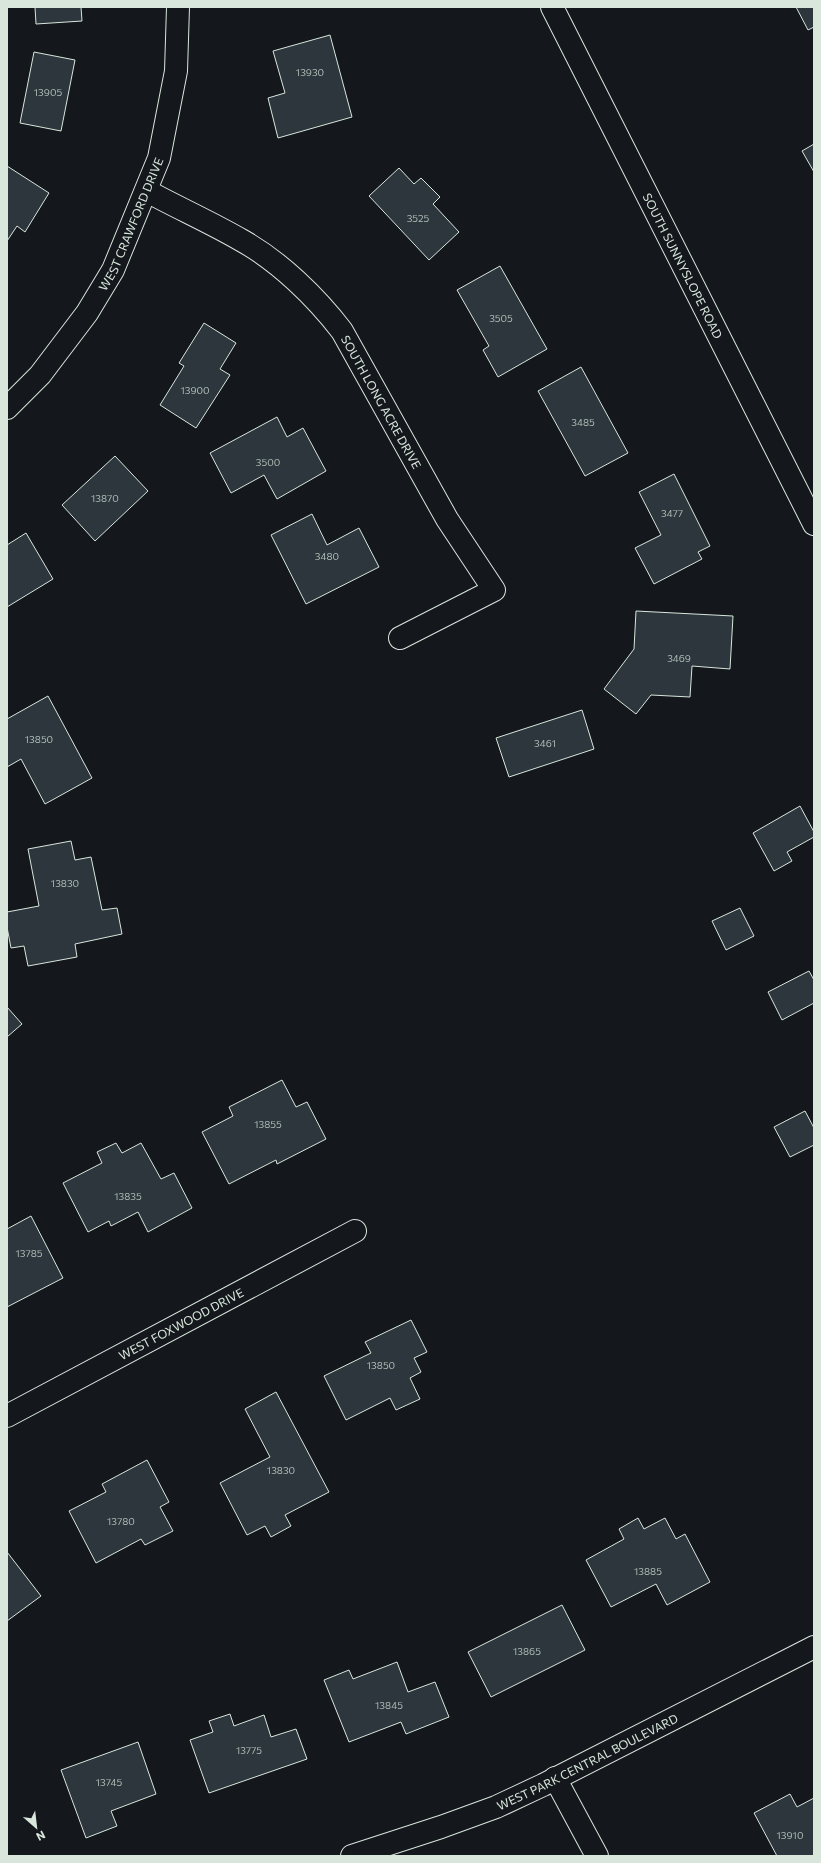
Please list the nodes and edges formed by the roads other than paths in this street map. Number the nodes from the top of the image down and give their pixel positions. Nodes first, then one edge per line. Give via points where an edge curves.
1 (178, 7) edge
2 (552, 7) edge
3 (146, 191) junction
4 (7, 408) edge
5 (814, 524) edge
6 (400, 638) dead end
7 (355, 1231) dead end
8 (7, 1416) edge
9 (814, 1647) edge
10 (555, 1778) junction
11 (352, 1856) edge
12 (597, 1856) edge

1 - 3 street, WEST CRAWFORD DRIVE via 176,71 159,158
2 - 5 street, SOUTH SUNNYSLOPE ROAD
3 - 4 street, WEST CRAWFORD DRIVE via 113,270 87,312 40,375
3 - 6 street, SOUTH LONG ACRE DRIVE via 242,240 280,267 324,308 342,331 447,519 494,590
7 - 8 street, WEST FOXWOOD DRIVE
9 - 10 street, WEST PARK CENTRAL BOULEVARD
10 - 11 street, WEST PARK CENTRAL BOULEVARD via 490,1809
10 - 12 street

